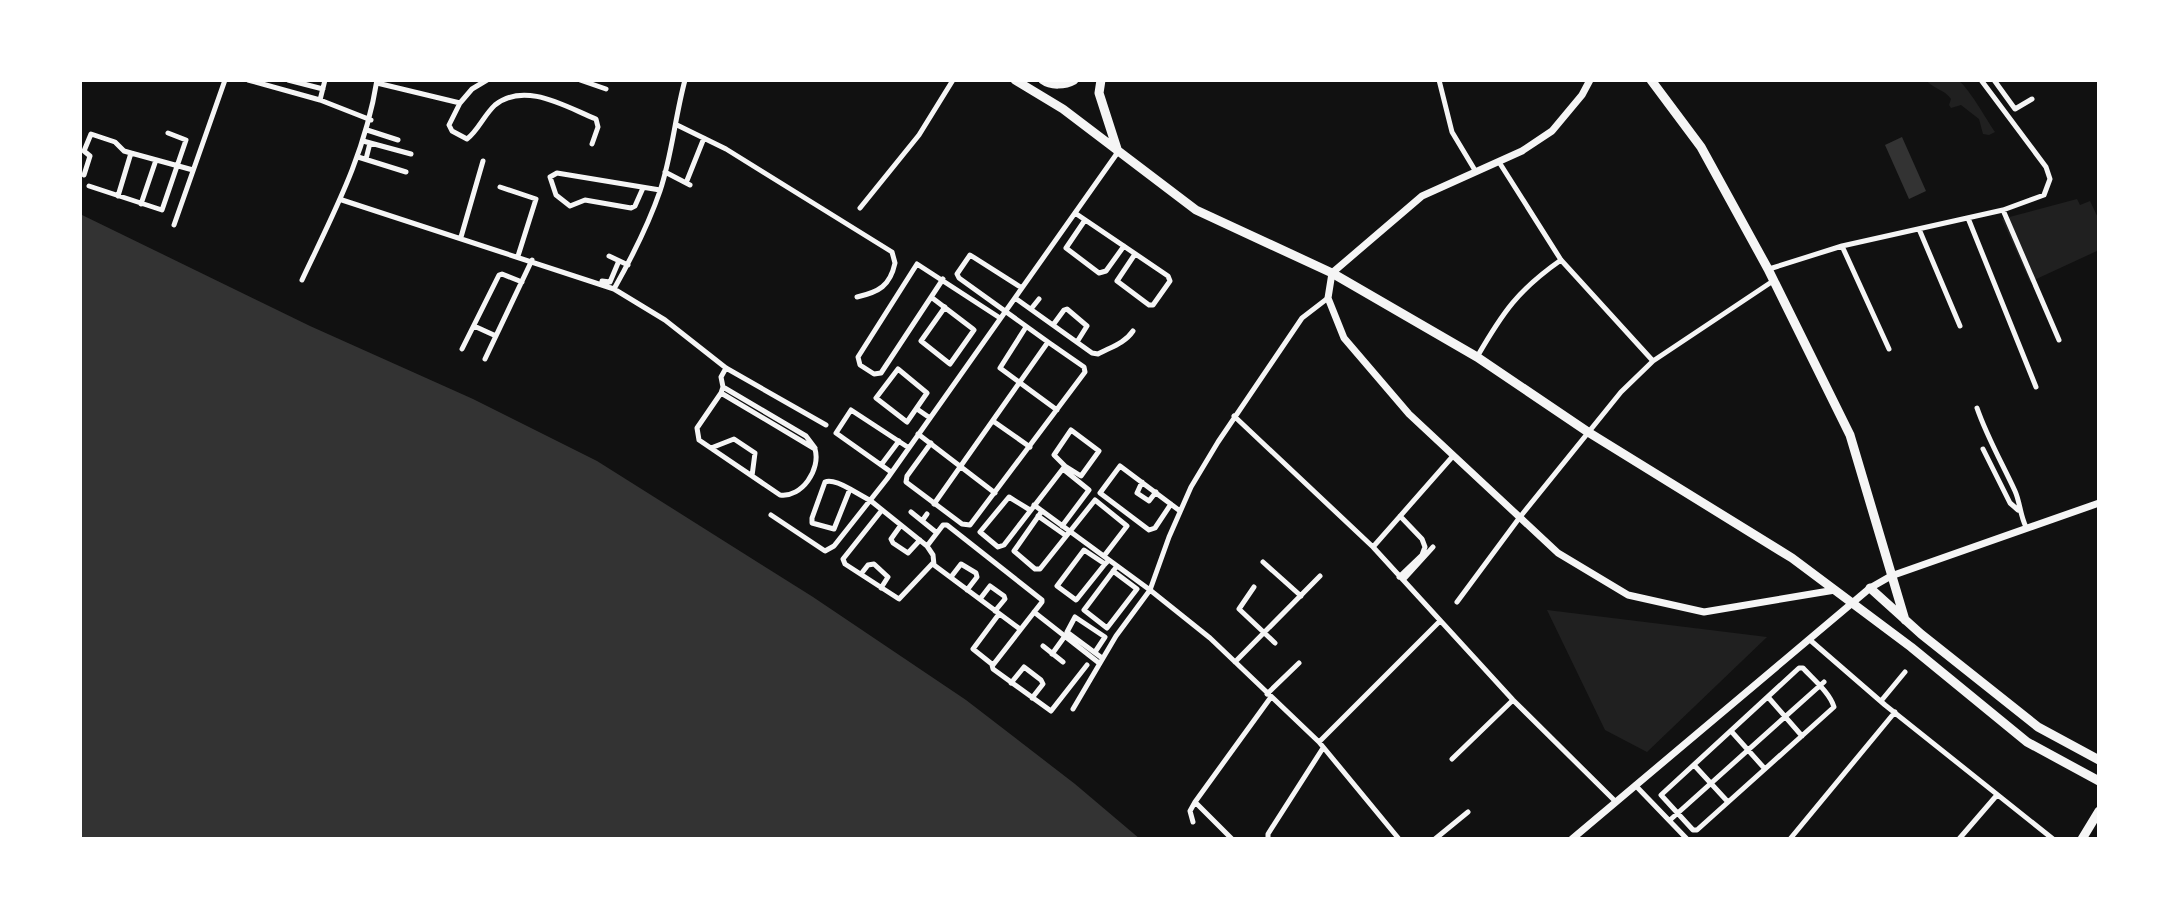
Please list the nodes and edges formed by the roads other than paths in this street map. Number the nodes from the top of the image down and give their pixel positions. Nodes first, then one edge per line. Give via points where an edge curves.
1 (225, 80) edge
2 (248, 80) edge
3 (288, 80) edge
4 (325, 80) edge
5 (487, 80) edge
6 (580, 80) edge
7 (685, 80) edge
8 (953, 80) edge
9 (1015, 80) edge
10 (1043, 80) edge
11 (1074, 80) edge
12 (1101, 80) edge
13 (1439, 80) edge
14 (1590, 80) edge
15 (1651, 80) edge
16 (1981, 80) edge
17 (1994, 80) edge
18 (377, 82) edge
19 (323, 89) junction
20 (606, 89) dead end
21 (2032, 99) dead end
22 (320, 100) junction
23 (460, 103) junction
24 (371, 120) junction
25 (677, 125) junction
26 (367, 130) junction
27 (168, 133) dead end
28 (704, 138) junction
29 (398, 140) dead end
30 (367, 142) junction
31 (592, 144) dead end
32 (1118, 152) junction
33 (131, 153) junction
34 (411, 154) dead end
35 (358, 157) junction
36 (366, 159) junction
37 (156, 160) junction
38 (483, 161) dead end
39 (1499, 162) junction
40 (176, 166) junction
41 (193, 170) junction
42 (406, 172) dead end
43 (665, 172) junction
44 (1476, 173) junction
45 (84, 175) dead end
46 (89, 186) dead end
47 (500, 187) dead end
48 (643, 188) junction
49 (660, 190) junction
50 (118, 196) junction
51 (342, 200) junction
52 (141, 204) junction
53 (860, 208) dead end
54 (2003, 210) junction
55 (1075, 213) junction
56 (1968, 218) junction
57 (1085, 220) junction
58 (174, 225) dead end
59 (1919, 229) junction
60 (461, 237) junction
61 (1124, 246) junction
62 (1842, 246) junction
63 (1135, 254) junction
64 (518, 256) junction
65 (609, 256) dead end
66 (532, 260) junction
67 (1561, 260) junction
68 (618, 263) dead end
69 (628, 265) junction
70 (1768, 269) junction
71 (1332, 273) junction
72 (943, 279) junction
73 (302, 280) dead end
74 (600, 280) junction
75 (1774, 281) junction
76 (522, 282) junction
77 (1022, 288) junction
78 (614, 289) junction
79 (857, 297) dead end
80 (931, 297) junction
81 (1015, 298) junction
82 (1328, 298) junction
83 (1039, 299) dead end
84 (945, 307) junction
85 (1031, 309) junction
86 (1005, 311) junction
87 (1000, 318) junction
88 (1053, 325) junction
89 (474, 326) junction
90 (1960, 326) dead end
91 (1026, 327) junction
92 (1133, 331) dead end
93 (496, 336) junction
94 (2059, 340) dead end
95 (1048, 342) junction
96 (1077, 342) junction
97 (462, 349) dead end
98 (1889, 349) dead end
99 (1477, 357) junction
100 (485, 359) dead end
101 (1653, 361) junction
102 (726, 368) junction
103 (1020, 383) junction
104 (2036, 387) dead end
105 (722, 390) junction
106 (1977, 408) dead end
107 (917, 409) junction
108 (1057, 410) junction
109 (1234, 416) junction
110 (930, 418) junction
111 (993, 421) junction
112 (826, 425) dead end
113 (1588, 432) junction
114 (918, 434) junction
115 (899, 441) junction
116 (931, 443) junction
117 (1030, 447) junction
118 (711, 448) junction
119 (909, 448) junction
120 (1983, 449) dead end
121 (1453, 456) junction
122 (881, 465) junction
123 (962, 467) junction
124 (1064, 467) junction
125 (891, 472) junction
126 (752, 476) junction
127 (1142, 482) junction
128 (850, 489) junction
129 (1156, 492) junction
130 (995, 493) junction
131 (871, 501) junction
132 (2099, 503) edge
133 (934, 504) junction
134 (1171, 504) junction
135 (1032, 508) junction
136 (882, 510) junction
137 (1180, 511) junction
138 (2019, 511) junction
139 (911, 512) dead end
140 (1040, 513) junction
141 (927, 514) dead end
142 (771, 515) dead end
143 (1400, 516) junction
144 (1520, 517) junction
145 (922, 521) junction
146 (901, 525) junction
147 (2026, 527) junction
148 (1065, 530) junction
149 (937, 533) junction
150 (920, 540) junction
151 (927, 546) junction
152 (1373, 547) junction
153 (1433, 547) dead end
154 (1106, 560) junction
155 (1263, 562) dead end
156 (933, 563) junction
157 (1115, 568) junction
158 (861, 575) junction
159 (1320, 576) dead end
160 (1891, 576) junction
161 (951, 578) junction
162 (1401, 578) junction
163 (1254, 587) dead end
164 (881, 588) junction
165 (1870, 588) junction
166 (967, 590) junction
167 (1150, 590) junction
168 (1835, 590) junction
169 (1301, 596) junction
170 (980, 599) junction
171 (1457, 602) dead end
172 (1851, 603) junction
173 (1034, 611) junction
174 (997, 612) junction
175 (1905, 620) junction
176 (1439, 622) junction
177 (1020, 629) junction
178 (1263, 633) junction
179 (1065, 636) junction
180 (1810, 640) junction
181 (1275, 643) dead end
182 (1043, 646) dead end
183 (1095, 652) junction
184 (1052, 654) junction
185 (1101, 660) junction
186 (1063, 662) dead end
187 (1235, 662) junction
188 (1299, 663) dead end
189 (993, 665) junction
190 (1087, 665) dead end
191 (1905, 672) dead end
192 (1011, 683) junction
193 (1822, 684) junction
194 (1269, 695) junction
195 (1768, 697) junction
196 (1032, 698) junction
197 (1513, 700) junction
198 (1881, 701) junction
199 (1073, 709) dead end
200 (1895, 712) junction
201 (1785, 717) junction
202 (1731, 731) junction
203 (1802, 736) junction
204 (1321, 745) junction
205 (1748, 750) junction
206 (1452, 759) dead end
207 (2099, 760) edge
208 (1694, 765) junction
209 (1765, 769) junction
210 (2099, 781) edge
211 (1711, 783) junction
212 (1635, 785) junction
213 (1997, 795) junction
214 (1195, 802) junction
215 (1616, 802) junction
216 (1728, 802) junction
217 (2099, 811) edge
218 (1468, 812) dead end
219 (1677, 814) junction
220 (1670, 820) junction
221 (1193, 822) dead end
222 (1232, 839) edge
223 (1268, 839) edge
224 (1399, 839) edge
225 (1435, 839) edge
226 (1572, 839) edge
227 (1687, 839) edge
228 (1790, 839) edge
229 (1959, 839) edge
230 (2053, 839) edge
231 (2082, 839) edge

1 - 41 street
2 - 22 street
3 - 19 street
4 - 19 street
5 - 23 street
6 - 20 street
7 - 25 street
8 - 53 street via 919,135
9 - 32 main road
10 - 11 main road
12 - 32 main road via 1099,93
13 - 44 street via 1452,132
14 - 39 street via 1552,131
15 - 70 main road via 1701,147
16 - 54 street via 2041,159 2050,179 2044,195
17 - 21 street via 2015,109
18 - 23 street
18 - 24 street
19 - 22 street
22 - 24 street
23 - 31 street via 449,125 467,139 496,104 522,94 596,119
24 - 26 street
25 - 28 street
25 - 43 street
26 - 29 street
26 - 30 street
27 - 40 street via 185,138
28 - 43 street via 688,184
28 - 79 street via 892,252 895,263 886,283 876,293
30 - 34 street
30 - 35 street
30 - 36 street
32 - 55 street
32 - 71 main road via 1196,210
33 - 37 street
33 - 45 street via 91,134 84,151 90,157
33 - 50 street
35 - 36 street
35 - 51 street
36 - 42 street
37 - 40 street
37 - 52 street
38 - 60 street
39 - 44 street
39 - 67 street
40 - 41 street
40 - 52 street via 163,209
41 - 58 street
43 - 49 street
44 - 71 street via 1422,196
46 - 50 street
47 - 64 street via 536,199
48 - 48 street via 557,173 550,177 556,195 570,206 585,200 631,208
48 - 49 street
49 - 69 street
50 - 52 street
51 - 60 street
51 - 73 street
54 - 56 street
54 - 94 street
55 - 57 street
55 - 77 street
56 - 59 street
56 - 104 street
57 - 61 street
57 - 61 street via 1066,248 1099,273
59 - 62 street
59 - 90 street
60 - 64 street
61 - 63 street
62 - 70 street
62 - 98 street
63 - 63 street via 1117,281 1151,305 1170,279
64 - 66 street
65 - 69 street
66 - 74 street
66 - 76 street
67 - 99 street via 1512,301
67 - 101 street
68 - 74 street via 610,282
69 - 78 street
70 - 75 main road
71 - 82 street
71 - 99 main road
72 - 80 street
72 - 80 street via 915,265 858,357 860,365 881,373
72 - 87 street
74 - 78 street
75 - 101 street
75 - 160 main road via 1850,435
76 - 89 street via 499,275
76 - 93 street
77 - 81 street
77 - 86 street via 969,256 957,277
78 - 102 street via 665,320
80 - 84 street
81 - 85 street
81 - 86 street
82 - 109 street via 1302,318
82 - 121 street via 1344,338
83 - 85 street
84 - 84 street via 974,330 950,364 921,341
85 - 88 street
86 - 87 street
86 - 91 street
87 - 110 street
88 - 96 street
88 - 96 street via 1067,309 1087,326
89 - 93 street
89 - 97 street
91 - 95 street
91 - 103 street via 1000,366
92 - 96 street via 1127,341 1098,354
93 - 100 street
95 - 103 street
95 - 108 street via 1085,370
99 - 113 main road
101 - 113 street
102 - 105 street
102 - 112 street
103 - 108 street
103 - 111 street
105 - 118 street via 697,428 699,440
105 - 126 street via 813,441 816,467 798,492 780,495
106 - 138 street
107 - 107 street via 927,390 897,370 876,399 906,422
107 - 110 street
108 - 117 street
109 - 137 street
109 - 152 street
110 - 114 street
111 - 117 street
111 - 123 street
113 - 144 street
113 - 168 main road
114 - 116 street
114 - 119 street
115 - 119 street
115 - 122 street
115 - 122 street via 851,410 836,433
116 - 123 street
116 - 133 street via 906,480
117 - 130 street
118 - 126 street
118 - 126 street via 734,439 755,453
119 - 125 street
120 - 138 street
121 - 143 street
121 - 144 street
122 - 125 street
123 - 130 street
123 - 133 street
124 - 124 street via 1081,476 1098,449 1071,430 1054,455
124 - 135 street
124 - 148 street via 1089,490
125 - 131 street
127 - 129 street
127 - 129 street via 1137,493 1149,501
127 - 134 street via 1119,466 1100,494 1149,530
128 - 128 street via 834,529 812,523 825,482
128 - 131 street
129 - 134 street
130 - 133 street via 966,525
131 - 136 street
131 - 142 street via 825,551
132 - 147 street
134 - 137 street
135 - 135 street via 1002,547 980,532 1008,498
135 - 140 street
136 - 146 street
136 - 158 street via 843,559
137 - 167 street
138 - 147 street
139 - 145 street
140 - 148 street
140 - 148 street via 1014,551 1035,569
141 - 145 street
143 - 152 street
143 - 162 street via 1425,547
144 - 168 street via 1558,553 1628,595 1704,612
144 - 171 street
145 - 149 street
146 - 150 street
146 - 150 street via 893,543 908,553
147 - 160 street
148 - 154 street
148 - 154 street via 1092,502 1099,502 1127,526
149 - 151 street
149 - 173 street via 947,525 1040,597
150 - 151 street
151 - 156 street
152 - 162 street
153 - 162 street
154 - 154 street via 1076,600 1057,586 1084,550
154 - 157 street
155 - 169 street
156 - 161 street
156 - 164 street via 901,598
157 - 157 street via 1084,610 1107,628 1137,589
157 - 167 street
158 - 164 street
158 - 164 street via 874,564 888,577
159 - 169 street
160 - 165 street
160 - 175 main road
161 - 166 street
161 - 166 street via 963,564 977,575
162 - 176 street
163 - 178 street via 1239,609
165 - 172 street
165 - 175 main road
166 - 170 street
167 - 185 street
167 - 187 street
168 - 172 main road
169 - 178 street
170 - 174 street
170 - 174 street via 990,586 1004,596
172 - 180 street
172 - 210 main road via 2027,742
173 - 177 street
173 - 179 street
174 - 177 street
174 - 189 street via 973,649
175 - 207 main road via 2038,727
176 - 197 street
176 - 204 street
177 - 189 street
178 - 181 street
178 - 187 street
179 - 184 street
179 - 185 street
180 - 198 street
180 - 212 street
182 - 184 street
183 - 183 street via 1067,630 1075,617 1105,637
183 - 185 street
184 - 186 street
185 - 199 street
187 - 194 street
188 - 194 street
189 - 192 street
190 - 196 street via 1052,710
191 - 198 street
192 - 196 street
192 - 196 street via 1023,668 1033,674 1043,682
193 - 195 street via 1801,668
193 - 201 street
193 - 203 street via 1834,707
194 - 204 street
194 - 214 street
195 - 201 street
195 - 202 street
197 - 206 street
197 - 215 street
198 - 200 street
200 - 213 street
200 - 228 street
201 - 203 street
201 - 205 street
202 - 205 street
202 - 208 street
203 - 209 street
204 - 223 street
204 - 224 street
205 - 209 street
205 - 211 street
208 - 211 street
208 - 219 street via 1661,795
209 - 216 street
211 - 216 street
211 - 219 street
212 - 215 street
212 - 220 street
213 - 229 street
213 - 230 street
214 - 221 street via 1190,811
214 - 222 street
215 - 226 street
216 - 219 street via 1695,831
217 - 231 main road
218 - 225 street
219 - 220 street
220 - 227 street

